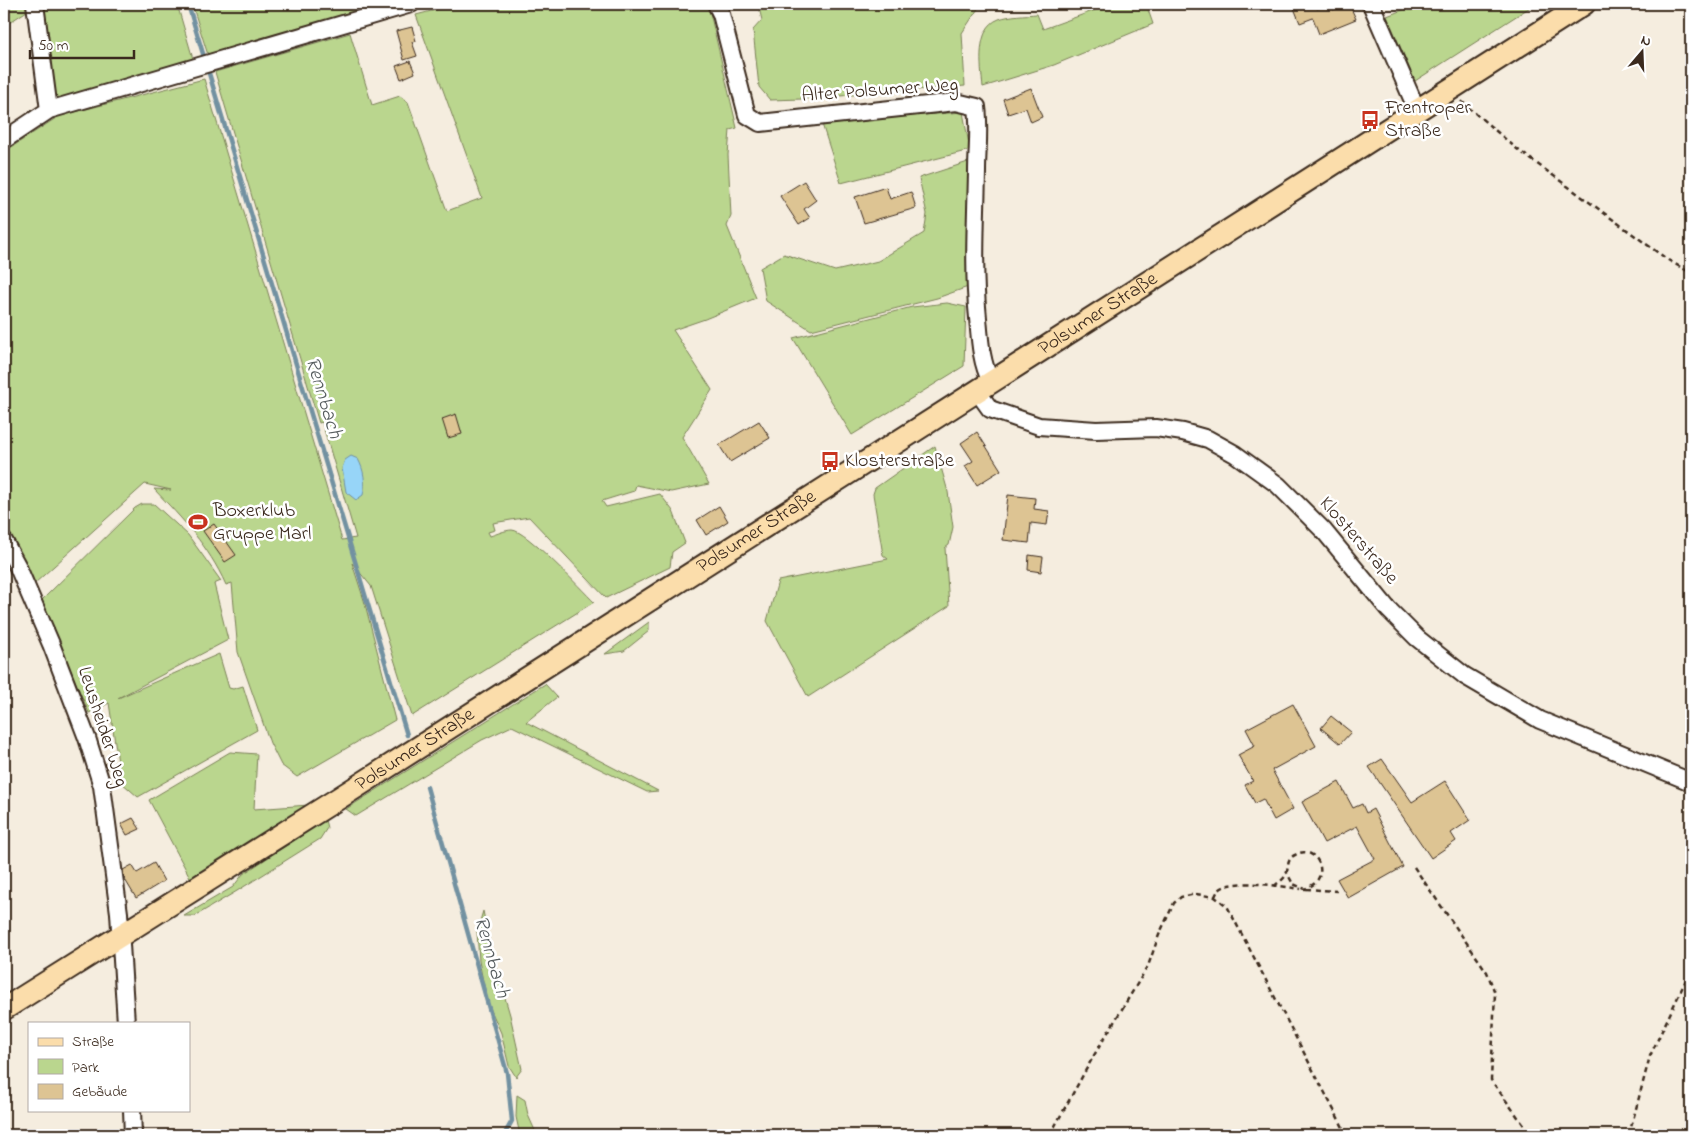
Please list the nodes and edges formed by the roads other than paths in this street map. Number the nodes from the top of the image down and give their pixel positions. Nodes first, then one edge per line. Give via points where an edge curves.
1 (35, 4) edge
2 (411, 4) edge
3 (716, 4) edge
4 (1371, 4) edge
5 (1584, 4) edge
6 (49, 110) junction
7 (1417, 110) junction
8 (4, 140) edge
9 (984, 386) junction
10 (4, 541) edge
11 (1691, 782) edge
12 (120, 937) junction
13 (4, 1009) edge
14 (126, 1022) edge
15 (132, 1112) edge
16 (134, 1135) edge

1 - 6 street
2 - 6 street
3 - 9 street, Alter Polsumer Weg via 747,115 760,123 956,102 977,107 980,127 976,301 985,368
4 - 7 street
5 - 7 main road, Polsumer Straße
6 - 8 street
7 - 9 main road, Polsumer Straße
9 - 11 street, Klosterstraße via 990,410 1039,426 1096,430 1156,428 1208,439 1235,454 1278,485 1324,530 1388,609 1465,676 1540,720
9 - 12 main road, Polsumer Straße
10 - 12 street, Leusheider Weg via 51,644 102,786
12 - 13 main road, Polsumer Straße
12 - 14 street, Leusheider Weg
15 - 16 street

